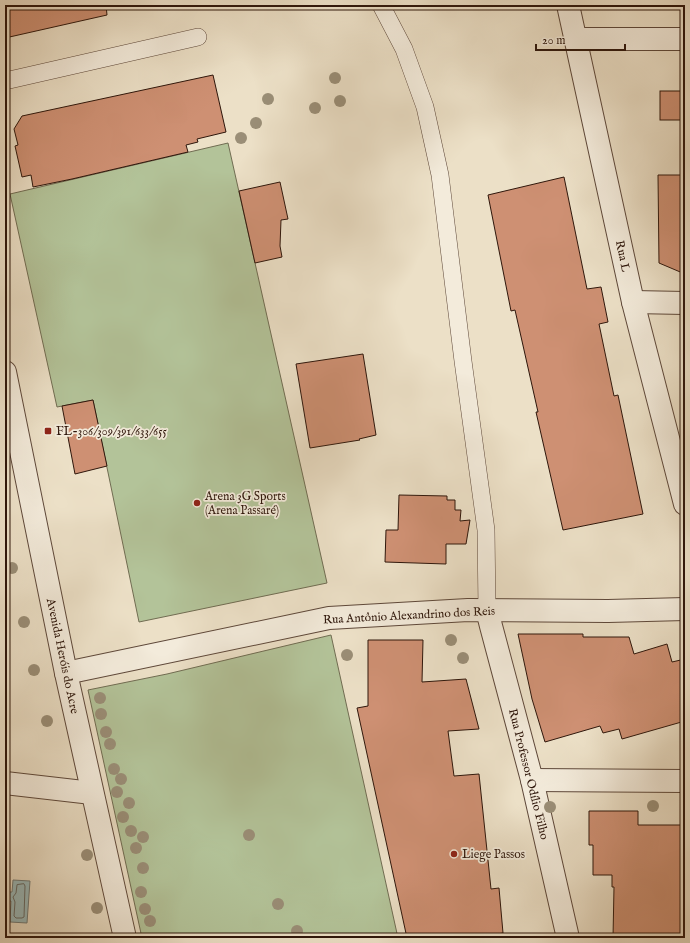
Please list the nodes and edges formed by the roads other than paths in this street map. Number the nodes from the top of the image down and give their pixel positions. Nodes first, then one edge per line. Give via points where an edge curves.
1 (381, 5) edge
2 (568, 5) edge
3 (198, 37) dead end
4 (685, 39) edge
5 (576, 40) junction
6 (5, 81) edge
7 (633, 302) junction
8 (685, 303) edge
9 (5, 372) edge
10 (12, 439) edge
11 (685, 504) edge
12 (685, 609) edge
13 (487, 610) junction
14 (66, 673) junction
15 (532, 780) junction
16 (685, 781) edge
17 (5, 783) edge
18 (92, 793) junction
19 (125, 938) edge
20 (568, 938) edge

1 - 13 lane via 404,49 425,107 440,175 486,530
2 - 5 street, Rua L
3 - 6 lane
4 - 5 street
5 - 7 street, Rua L
7 - 8 street
7 - 11 street, Rua L
9 - 10 street, Avenida Heróis do Acre
10 - 14 street, Avenida Heróis do Acre
12 - 13 street, Rua Antônio Alexandrino dos Reis
13 - 14 street, Rua Antônio Alexandrino dos Reis via 329,618
13 - 15 street, Rua Professor Odílio Filho
14 - 18 street, Avenida Heróis do Acre
15 - 16 street
15 - 20 street, Rua Professor Odílio Filho
17 - 18 street
18 - 19 street, Avenida Heróis do Acre

